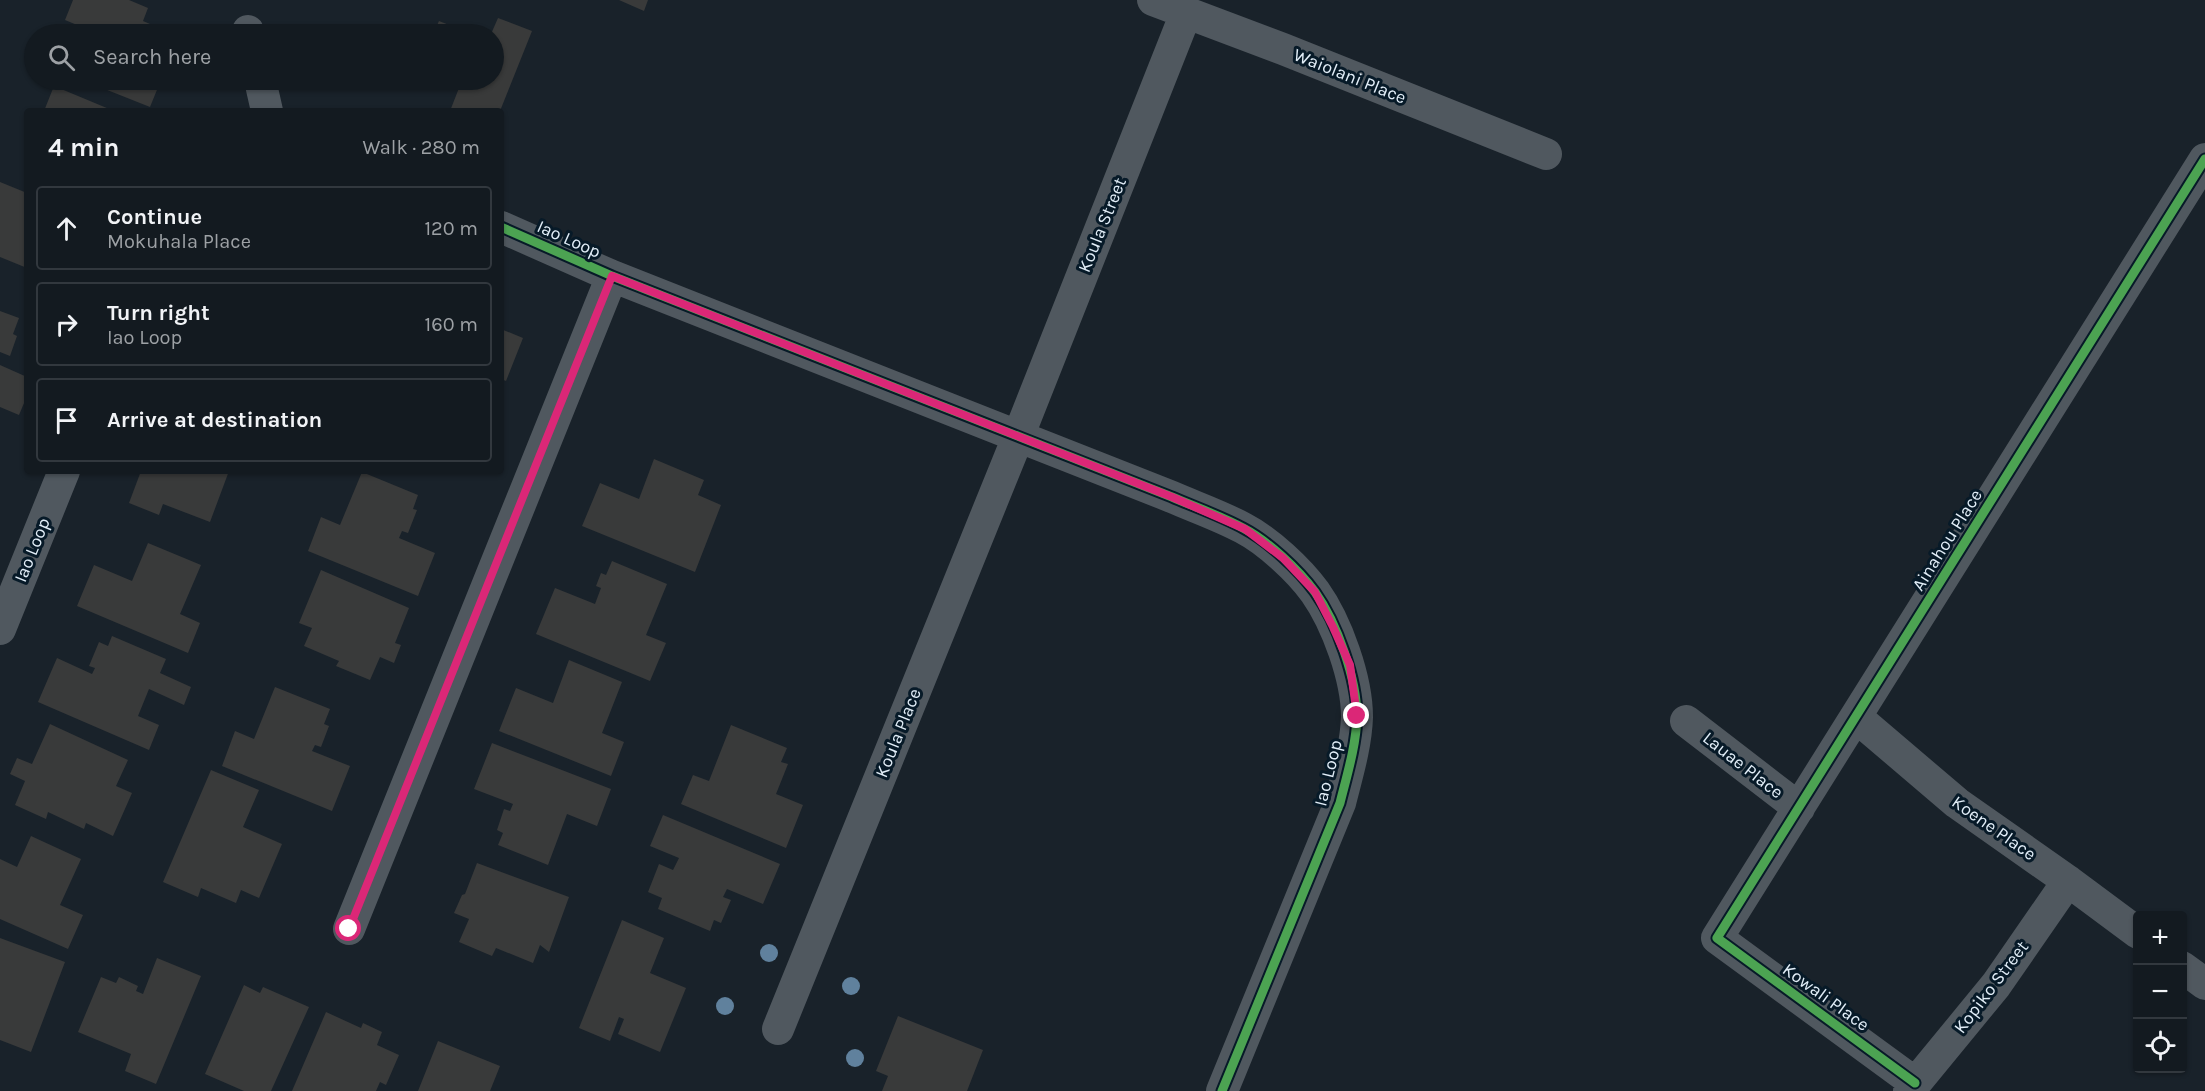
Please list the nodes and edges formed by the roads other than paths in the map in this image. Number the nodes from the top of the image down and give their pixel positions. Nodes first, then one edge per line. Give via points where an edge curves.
1 (1153, 0) edge
2 (1186, 14) junction
3 (262, 90) edge
4 (266, 108) edge
5 (1546, 154) dead end
6 (2205, 159) edge
7 (504, 228) edge
8 (612, 276) junction
9 (1018, 436) junction
10 (63, 474) edge
11 (0, 629) edge
12 (1856, 717) junction
13 (1686, 721) dead end
14 (1799, 808) junction
15 (2068, 881) junction
16 (349, 929) dead end
17 (2133, 929) edge
18 (1718, 938) joint
19 (2187, 971) edge
20 (2205, 984) edge
21 (778, 1029) dead end
22 (1912, 1087) edge
23 (1222, 1091) edge

1 - 2 street, Waiolani Place
2 - 5 street, Waiolani Place
2 - 9 street, Koula Street
3 - 4 street
6 - 12 street, Ainahou Place
7 - 8 street, Iao Loop
8 - 9 street, Iao Loop
8 - 16 street
9 - 21 street, Koula Place
9 - 23 street, Iao Loop via 1245,529 1283,558 1315,592 1350,665 1357,716 1341,803
10 - 11 street, Iao Loop
12 - 14 street, Ainahou Place
12 - 15 street, Koene Place via 1957,803
13 - 14 street, Lauae Place
14 - 18 street, Ainahou Place
15 - 17 street, Koene Place
15 - 22 street, Kopiko Street via 1996,985
18 - 22 street, Kowali Place
19 - 20 street

